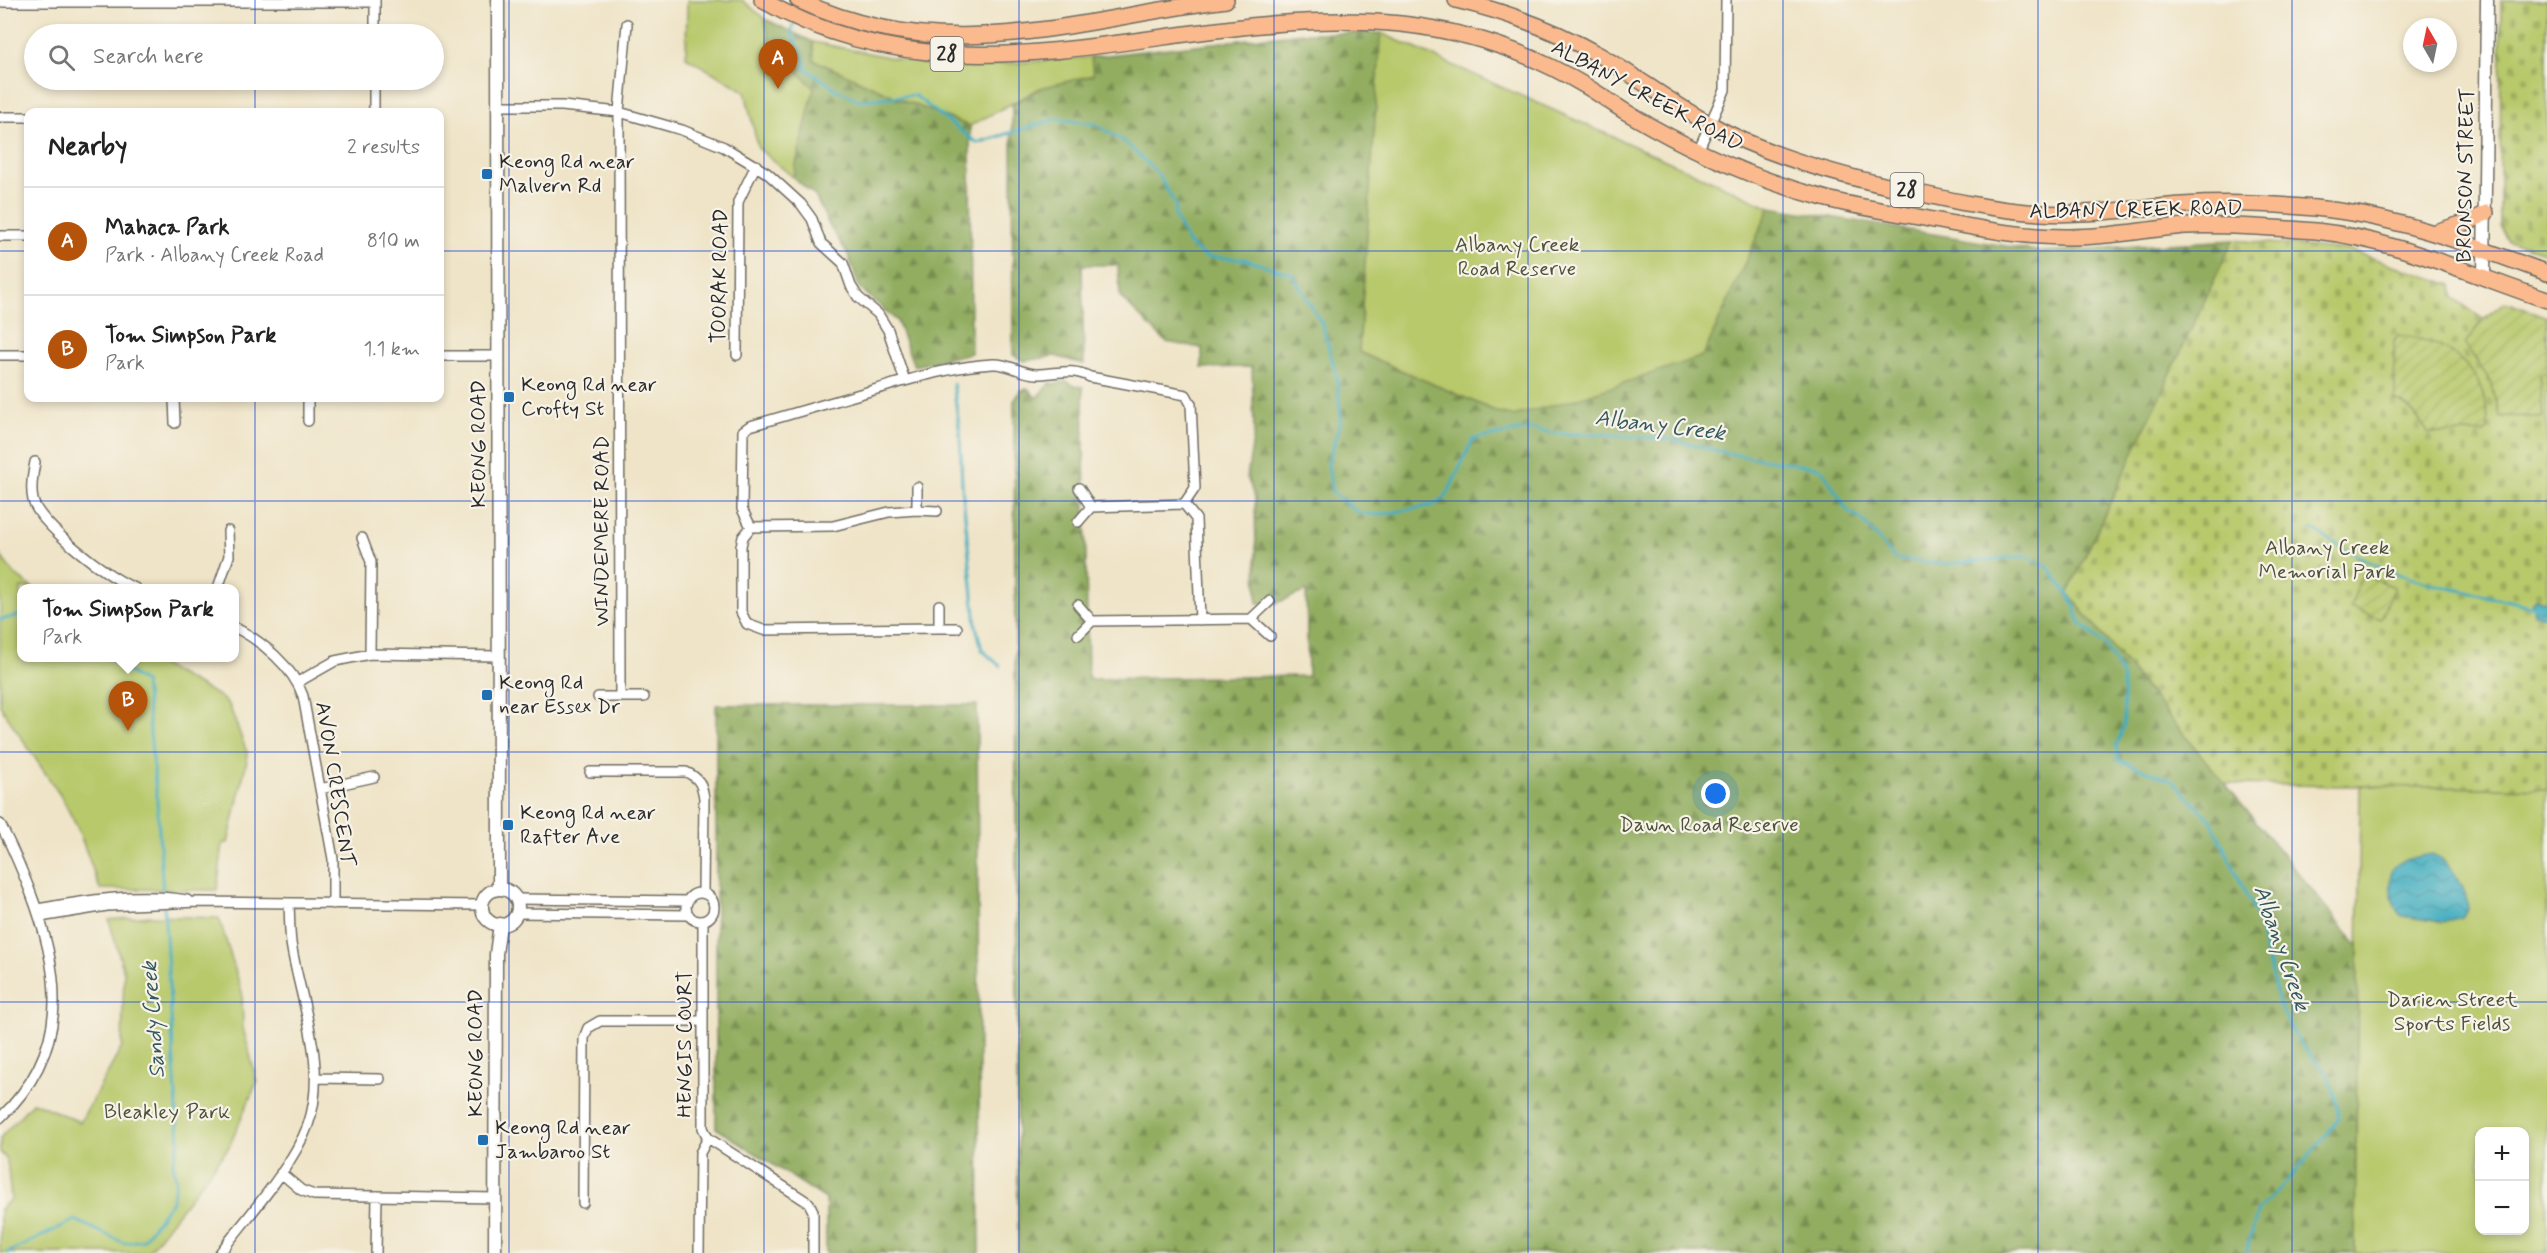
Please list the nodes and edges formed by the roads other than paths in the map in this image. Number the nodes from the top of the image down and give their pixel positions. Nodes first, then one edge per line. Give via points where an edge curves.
1 (498, 0) edge
2 (762, 0) edge
3 (798, 0) edge
4 (1226, 0) edge
5 (1456, 0) edge
6 (1726, 0) edge
7 (2487, 0) edge
8 (375, 1) edge
9 (0, 3) edge
10 (375, 24) edge
11 (627, 24) dead end
12 (374, 90) edge
13 (498, 106) junction
14 (374, 108) edge
15 (620, 112) junction
16 (0, 117) edge
17 (24, 117) edge
18 (1709, 124) junction
19 (1698, 151) junction
20 (756, 165) junction
21 (2486, 213) junction
22 (2435, 232) junction
23 (0, 236) edge
24 (24, 236) edge
25 (2485, 250) junction
26 (2547, 273) edge
27 (2484, 279) junction
28 (2547, 300) edge
29 (0, 355) edge
30 (24, 355) edge
31 (737, 355) dead end
32 (444, 356) edge
33 (498, 356) junction
34 (905, 381) junction
35 (174, 402) edge
36 (308, 402) edge
37 (308, 421) dead end
38 (175, 423) dead end
39 (35, 462) dead end
40 (917, 488) dead end
41 (1079, 488) dead end
42 (1184, 504) junction
43 (1091, 507) junction
44 (917, 510) junction
45 (937, 511) dead end
46 (1078, 522) dead end
47 (751, 527) junction
48 (228, 531) dead end
49 (362, 538) dead end
50 (127, 584) edge
51 (219, 584) edge
52 (1270, 601) dead end
53 (1077, 605) dead end
54 (939, 606) dead end
55 (1251, 619) junction
56 (1200, 620) junction
57 (1092, 621) junction
58 (939, 628) junction
59 (957, 628) dead end
60 (239, 630) edge
61 (1078, 635) dead end
62 (1270, 636) dead end
63 (370, 654) junction
64 (498, 657) junction
65 (298, 682) junction
66 (598, 697) dead end
67 (620, 697) junction
68 (644, 697) dead end
69 (590, 772) dead end
70 (374, 777) dead end
71 (320, 789) junction
72 (0, 824) edge
73 (499, 889) junction
74 (703, 893) junction
75 (516, 898) junction
76 (688, 901) junction
77 (289, 904) junction
78 (333, 904) junction
79 (482, 905) junction
80 (38, 913) junction
81 (517, 913) junction
82 (689, 915) junction
83 (703, 921) junction
84 (500, 924) junction
85 (702, 1020) junction
86 (316, 1078) junction
87 (380, 1079) dead end
88 (0, 1118) edge
89 (708, 1138) junction
90 (281, 1173) junction
91 (377, 1196) junction
92 (496, 1198) junction
93 (583, 1203) dead end
94 (220, 1253) edge
95 (376, 1253) edge
96 (495, 1253) edge
97 (699, 1253) edge
98 (813, 1253) edge

1 - 13 street, KEONG ROAD
2 - 19 main road, ALBANY CREEK ROAD / 28 via 854,40 890,48 988,56 1046,53 1194,32 1302,22 1352,20 1444,30 1488,41 1550,66
3 - 4 main road, 28 via 876,28 957,38 1021,33
5 - 18 main road, ALBANY CREEK ROAD / 28 via 1517,17 1554,33 1600,56
6 - 18 street via 1725,90
7 - 21 street, BRONSON STREET
8 - 9 street
8 - 10 street
11 - 15 street, WINDEMERE ROAD
12 - 14 street
13 - 15 street via 562,106
13 - 33 street, KEONG ROAD
15 - 20 street via 682,130
15 - 67 street, WINDEMERE ROAD
16 - 17 street
18 - 19 street
18 - 22 main road, ALBANY CREEK ROAD / 28 via 1763,149 1869,181 2018,210 2078,213 2186,204 2289,207 2370,216
19 - 27 main road, ALBANY CREEK ROAD / 28 via 1779,185 1830,200 1986,230 2067,237 2189,226 2315,231 2386,245
20 - 31 street, TOORAK ROAD via 738,202
20 - 34 street via 801,204 821,243 843,263 858,297 878,314 888,330
21 - 22 main road
21 - 25 street, BRONSON STREET
22 - 25 main road, ALBANY CREEK ROAD / 28
23 - 24 street
25 - 26 main road, ALBANY CREEK ROAD / 28
25 - 27 street, BRONSON STREET
27 - 28 main road, ALBANY CREEK ROAD / 28
29 - 30 street
32 - 33 street
33 - 64 street, KEONG ROAD
34 - 42 street via 947,370 996,364 1024,374 1081,372 1186,395 1191,404 1195,488
34 - 47 street via 743,431 742,509
35 - 38 street
36 - 37 street
39 - 50 street via 33,501 42,518 112,576
40 - 44 street
41 - 43 street
42 - 43 street
42 - 56 street via 1196,519
43 - 46 street
44 - 45 street
44 - 47 street via 889,512 833,526
47 - 58 street via 741,546 741,612 755,629
48 - 51 street via 229,556
49 - 63 street via 370,562
52 - 55 street
53 - 57 street
54 - 58 street
55 - 56 street
55 - 62 street
56 - 57 street
57 - 61 street
58 - 59 street
60 - 65 street, AVON CRESCENT via 256,641
63 - 64 street
63 - 65 street via 334,662
64 - 73 street, KEONG ROAD
65 - 71 street, AVON CRESCENT
66 - 67 street
67 - 68 street
69 - 74 street via 665,771 696,776 704,798
70 - 71 street
71 - 78 street, AVON CRESCENT via 333,859
72 - 80 street
73 - 75 street
73 - 79 street via 490,892
74 - 76 street
74 - 83 street via 711,897 714,909
75 - 76 street
75 - 81 street
76 - 82 street
77 - 78 street
77 - 80 street via 173,901
77 - 86 street via 291,947
78 - 79 street
79 - 84 street via 489,920
80 - 88 street via 51,954 54,1015 38,1067 23,1093
81 - 82 street
81 - 84 street
82 - 83 street
83 - 85 street, HENGIS COURT
84 - 92 street, KEONG ROAD via 496,954
85 - 89 street, HENGIS COURT via 701,1118
85 - 93 street via 600,1021 588,1028 584,1038
86 - 87 street
86 - 90 street via 308,1125
89 - 97 street via 700,1153
89 - 98 street, HENGIS COURT via 809,1203 813,1211
90 - 91 street via 300,1190 314,1195
90 - 94 street
91 - 92 street
91 - 95 street
92 - 96 street, KEONG ROAD

